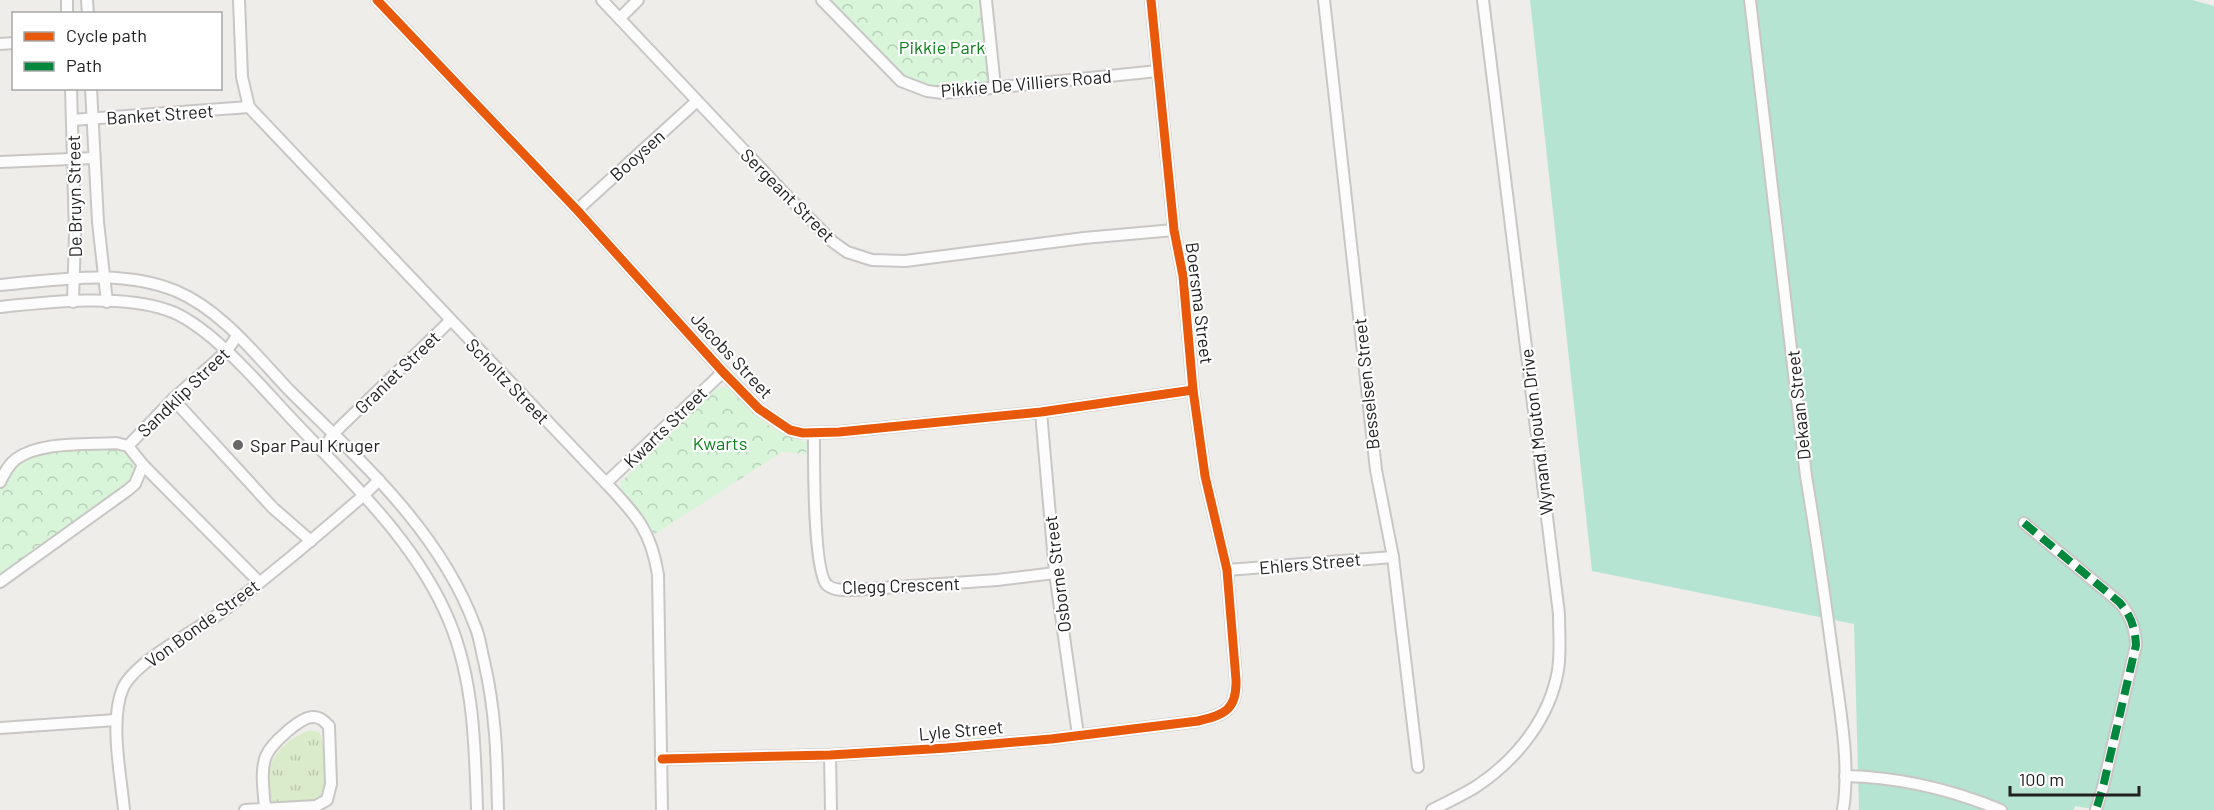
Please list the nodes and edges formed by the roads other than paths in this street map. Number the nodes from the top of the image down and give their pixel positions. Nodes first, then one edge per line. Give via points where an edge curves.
1 (239, 0) edge
2 (377, 0) edge
3 (602, 0) edge
4 (638, 0) edge
5 (822, 0) edge
6 (986, 0) edge
7 (1151, 0) edge
8 (1324, 0) edge
9 (1483, 0) edge
10 (1750, 0) edge
11 (620, 18) junction
12 (1158, 71) junction
13 (995, 87) junction
14 (70, 90) edge
15 (91, 90) edge
16 (697, 101) junction
17 (249, 107) junction
18 (92, 119) junction
19 (72, 120) junction
20 (94, 158) junction
21 (74, 159) junction
22 (0, 162) edge
23 (577, 210) junction
24 (1174, 230) junction
25 (75, 278) junction
26 (105, 278) junction
27 (0, 285) edge
28 (107, 302) junction
29 (73, 303) junction
30 (0, 307) edge
31 (450, 321) junction
32 (237, 336) junction
33 (226, 352) junction
34 (723, 372) junction
35 (1194, 390) junction
36 (173, 399) junction
37 (1041, 412) junction
38 (334, 433) junction
39 (813, 434) junction
40 (128, 446) junction
41 (322, 451) junction
42 (143, 465) junction
43 (3, 466) edge
44 (379, 480) junction
45 (0, 482) edge
46 (606, 483) junction
47 (364, 495) junction
48 (2024, 523) dead end
49 (311, 541) junction
50 (1393, 557) junction
51 (1227, 570) junction
52 (1055, 573) junction
53 (0, 582) edge
54 (259, 582) junction
55 (481, 646) junction
56 (460, 653) junction
57 (1236, 680) joint
58 (116, 720) junction
59 (0, 728) edge
60 (1078, 735) junction
61 (830, 755) junction
62 (662, 759) junction
63 (1418, 767) dead end
64 (1845, 776) junction
65 (265, 808) junction
66 (124, 810) edge
67 (245, 810) edge
68 (477, 810) edge
69 (498, 810) edge
70 (662, 810) edge
71 (831, 810) edge
72 (1432, 810) edge
73 (1843, 810) edge
74 (2001, 810) edge
75 (2096, 810) edge

1 - 17 street via 242,77
2 - 23 street, Jacobs Street
3 - 11 street, Sergeant Street
4 - 11 street
5 - 13 street, Pikkie De Villiers Road via 901,81 943,93
6 - 13 street
7 - 12 street, Boersma Street
8 - 50 street, Besselsen Street via 1376,470
9 - 72 street, Wynand Mouton Drive via 1559,614 1558,661 1552,694 1529,736 1484,780
10 - 64 street, Dekaan Street via 1806,476 1838,693
11 - 16 street, Sergeant Street
12 - 13 street, Pikkie De Villiers Road
12 - 24 street, Boersma Street
14 - 19 street, De Bruyn Street
15 - 18 street, De Bruyn Street
16 - 23 street, Booysen
16 - 24 street, Sergeant Street via 833,242 860,257 920,260
17 - 18 street, Banket Street
17 - 31 street, Scholtz Street
18 - 19 street, Banket Street
18 - 20 street, De Bruyn Street
19 - 21 street, De Bruyn Street
20 - 21 street
20 - 26 street, De Bruyn Street
21 - 22 street
21 - 25 street, De Bruyn Street
23 - 34 street, Jacobs Street
24 - 35 street, Boersma Street via 1184,276
25 - 26 street
25 - 27 street
25 - 29 street, De Bruyn Street
26 - 28 street, De Bruyn Street
26 - 32 street via 136,280 177,291
28 - 29 street
28 - 33 street via 168,310 199,328
29 - 30 street
31 - 38 street, Graniet Street
31 - 46 street, Scholtz Street
32 - 33 street, Sandklip Street
32 - 38 street
33 - 36 street, Sandklip Street
33 - 41 street
34 - 39 street, Jacobs Street via 774,420 790,430
34 - 46 street, Kwarts Street
35 - 37 street, Jacobs Street
35 - 51 street, Boersma Street via 1205,476
36 - 40 street, Sandklip Street
36 - 49 street via 273,508
37 - 39 street, Jacobs Street
37 - 52 street, Osborne Street
38 - 41 street, Graniet Street
38 - 44 street
39 - 52 street, Clegg Crescent via 816,522 821,573 826,584 837,590 854,590
40 - 42 street
40 - 43 street via 116,443 36,449
41 - 47 street
42 - 53 street via 128,490
42 - 54 street
43 - 45 street
44 - 47 street, Von Bonde Street
44 - 55 street via 416,523 457,584
46 - 62 street, Scholtz Street via 644,528 654,552
47 - 49 street, Von Bonde Street
47 - 56 street via 429,579
48 - 75 street via 2119,602 2136,633
49 - 54 street, Von Bonde Street
50 - 51 street, Ehlers Street
50 - 63 street, Besselsen Street
51 - 57 street, Boersma Street
52 - 60 street, Osborne Street
54 - 58 street, Von Bonde Street via 132,675 122,691
55 - 56 street
55 - 69 street via 493,699
56 - 68 street via 474,729
57 - 60 street, Lyle Street via 1233,704 1216,717
58 - 59 street
58 - 66 street, Von Bonde Street
60 - 61 street, Lyle Street
61 - 62 street, Lyle Street
61 - 71 street
62 - 70 street, Scholtz Street
64 - 73 street, Dekaan Street
64 - 74 street via 1914,782
65 - 65 street via 316,806 327,800 331,784 328,726 324,721 306,718 280,738 266,756
65 - 67 street

